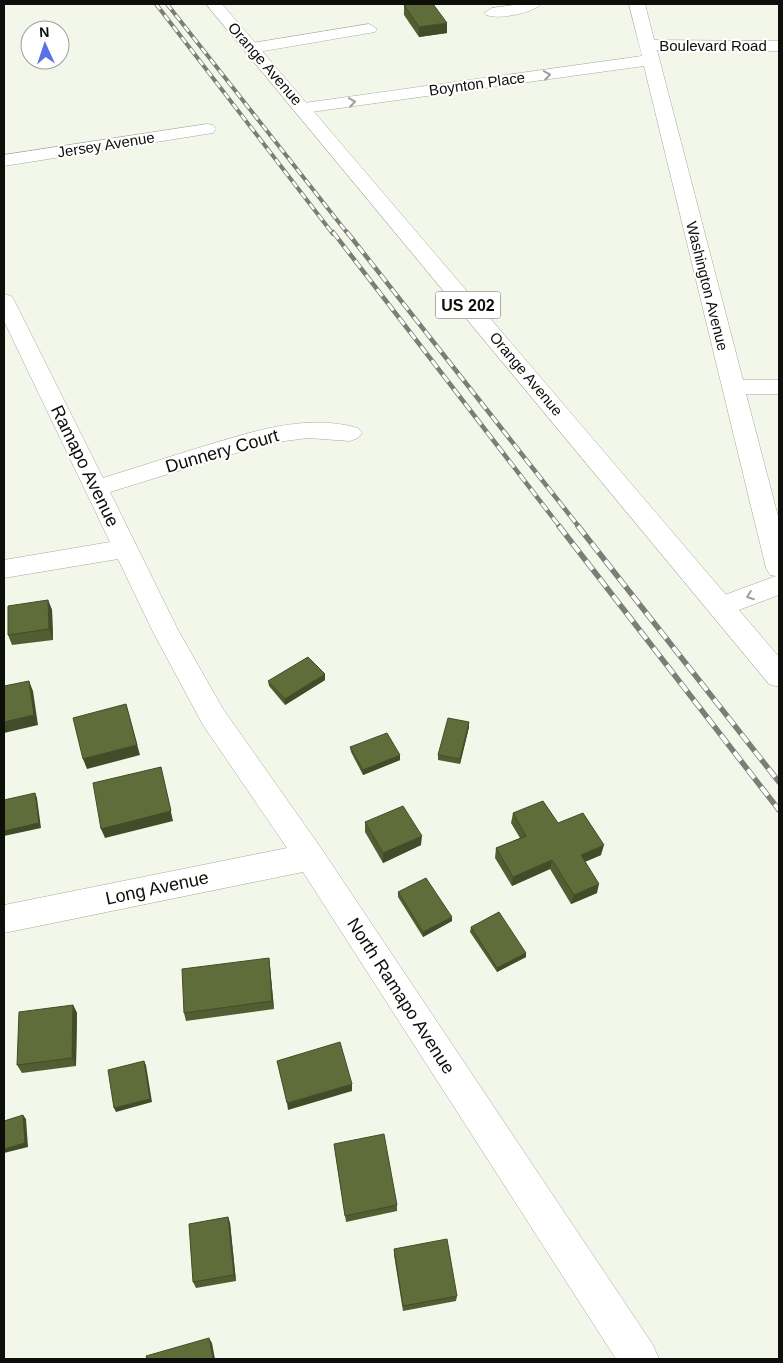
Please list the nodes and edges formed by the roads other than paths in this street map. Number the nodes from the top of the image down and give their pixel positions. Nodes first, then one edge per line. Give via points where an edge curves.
1 (214, 4) edge
2 (533, 4) edge
3 (637, 4) edge
4 (492, 13) dead end
5 (369, 29) dead end
6 (779, 46) edge
7 (252, 48) junction
8 (649, 53) junction
9 (304, 108) junction
10 (207, 129) dead end
11 (4, 161) edge
12 (4, 300) edge
13 (15, 347) edge
14 (732, 387) junction
15 (779, 387) edge
16 (350, 433) dead end
17 (97, 488) junction
18 (124, 549) junction
19 (779, 568) edge
20 (4, 569) edge
21 (779, 585) edge
22 (720, 606) junction
23 (166, 632) joint
24 (779, 676) edge
25 (310, 857) junction
26 (4, 919) edge
27 (638, 1359) edge

1 - 7 street, Orange Avenue / US 202
2 - 4 street
3 - 8 street, Washington Avenue
5 - 7 street
6 - 8 street, Boulevard Road
7 - 9 street, Orange Avenue / US 202
9 -> 8 street, Boynton Place
8 - 14 street, Washington Avenue
9 - 22 street, Orange Avenue / US 202
10 - 11 street, Jersey Avenue
12 - 13 street, Ramapo Avenue
13 - 17 street, Ramapo Avenue
14 - 15 street
14 - 19 street, Washington Avenue
16 - 17 street, Dunnery Court via 308,430 267,436
17 - 18 street, Ramapo Avenue
18 - 20 street
18 - 23 street, Ramapo Avenue
21 -> 22 street
22 - 24 street, Orange Avenue / US 202
23 - 25 street, North Ramapo Avenue via 213,716
25 - 26 street, Long Avenue
25 - 27 street, North Ramapo Avenue

